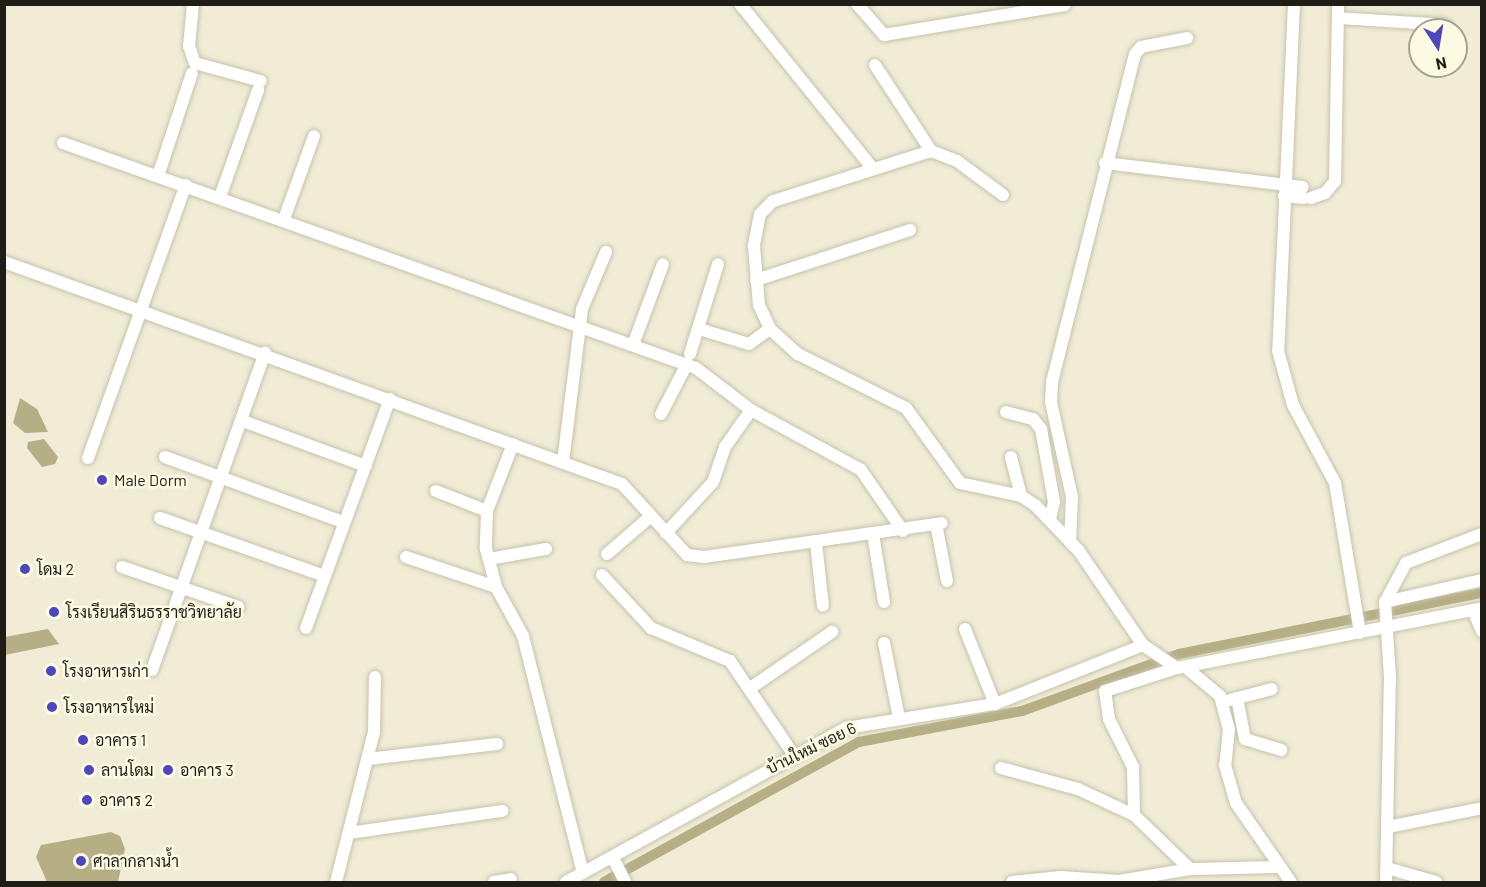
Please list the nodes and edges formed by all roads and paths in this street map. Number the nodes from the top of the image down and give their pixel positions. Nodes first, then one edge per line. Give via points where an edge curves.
1 (193, 4) edge
2 (740, 4) edge
3 (857, 4) edge
4 (1294, 4) edge
5 (1338, 4) edge
6 (1066, 5) edge
7 (1338, 18) junction
8 (1408, 23) edge
9 (1187, 38) dead end
10 (875, 65) dead end
11 (192, 73) dead end
12 (314, 136) dead end
13 (63, 143) dead end
14 (931, 151) junction
15 (1105, 163) junction
16 (873, 169) junction
17 (158, 176) junction
18 (186, 186) junction
19 (1284, 191) junction
20 (1003, 195) dead end
21 (220, 197) junction
22 (284, 219) junction
23 (910, 230) dead end
24 (606, 252) dead end
25 (4, 262) edge
26 (663, 264) dead end
27 (718, 264) dead end
28 (756, 280) junction
29 (142, 309) junction
30 (581, 328) junction
31 (699, 329) junction
32 (770, 329) junction
33 (633, 345) junction
34 (265, 353) junction
35 (688, 359) junction
36 (390, 399) junction
37 (751, 410) junction
38 (1006, 412) dead end
39 (661, 414) dead end
40 (243, 421) junction
41 (513, 444) junction
42 (165, 457) dead end
43 (1011, 457) dead end
44 (88, 458) dead end
45 (563, 462) junction
46 (366, 466) junction
47 (221, 478) junction
48 (436, 492) dead end
49 (1021, 496) junction
50 (487, 511) junction
51 (651, 516) junction
52 (160, 518) dead end
53 (1050, 520) junction
54 (343, 522) junction
55 (202, 531) junction
56 (903, 531) junction
57 (666, 532) junction
58 (873, 534) junction
59 (1482, 534) edge
60 (1070, 542) junction
61 (816, 543) junction
62 (546, 549) dead end
63 (607, 554) dead end
64 (406, 557) dead end
65 (489, 559) junction
66 (122, 567) dead end
67 (602, 575) dead end
68 (325, 576) junction
69 (1482, 579) edge
70 (947, 581) dead end
71 (496, 587) junction
72 (182, 589) junction
73 (884, 602) dead end
74 (1385, 603) junction
75 (823, 606) dead end
76 (238, 607) dead end
77 (1477, 609) edge
78 (1389, 624) junction
79 (306, 628) dead end
80 (1359, 628) junction
81 (965, 629) dead end
82 (1482, 631) edge
83 (832, 632) dead end
84 (884, 644) dead end
85 (1143, 645) junction
86 (1173, 664) junction
87 (152, 670) dead end
88 (375, 677) dead end
89 (749, 689) junction
90 (1272, 689) dead end
91 (1237, 698) junction
92 (1223, 702) junction
93 (995, 704) junction
94 (899, 718) junction
95 (497, 744) dead end
96 (1281, 750) dead end
97 (794, 755) junction
98 (368, 759) junction
99 (1001, 768) dead end
100 (1482, 808) edge
101 (502, 810) dead end
102 (1134, 814) junction
103 (1388, 827) junction
104 (349, 833) junction
105 (615, 862) junction
106 (1279, 867) junction
107 (1387, 868) junction
108 (1190, 869) junction
109 (583, 873) junction
110 (511, 879) dead end
111 (624, 880) edge
112 (336, 882) edge
113 (494, 882) edge
114 (566, 882) edge
115 (1012, 882) edge
116 (1291, 882) edge
117 (1386, 882) edge
118 (1436, 882) edge

1 - 21 street via 189,46 195,63 260,85
2 - 16 street
3 - 6 street via 884,35
4 - 19 street
5 - 7 street
7 - 8 street
7 - 19 street via 1336,172 1325,194
9 - 15 street via 1145,45 1135,54
10 - 14 street
11 - 17 street
12 - 22 street
13 - 17 street
14 - 16 street
14 - 20 street via 957,161
15 - 19 street
15 - 60 street via 1052,382 1051,402 1072,497
16 - 28 street via 766,207 756,226
17 - 18 street
18 - 21 street
18 - 29 street
19 - 80 street via 1278,324 1281,372 1335,483
21 - 22 street
22 - 30 street
23 - 28 street
24 - 30 street via 584,298
25 - 29 street
26 - 33 street
27 - 31 street
28 - 32 street via 759,305
29 - 34 street
29 - 44 street
30 - 33 street
30 - 45 street
31 - 32 street via 749,344
31 - 35 street
32 - 49 street via 798,354 906,408 960,483
33 - 35 street
34 - 36 street
34 - 40 street
35 - 37 street
35 - 39 street
36 - 41 street
36 - 46 street
37 - 56 street via 861,470
37 - 57 street via 725,447 713,482
38 - 53 street via 1033,419 1041,429 1054,502
40 - 46 street
40 - 47 street
41 - 45 street
41 - 50 street
42 - 47 street
43 - 49 street
45 - 51 street via 622,484
46 - 54 street
47 - 54 street
47 - 55 street
48 - 50 street
49 - 53 street
50 - 65 street
51 - 57 street
51 - 63 street
52 - 55 street
53 - 60 street
54 - 68 street
55 - 68 street
55 - 72 street
56 - 58 street
56 - 70 street via 939,524
57 - 61 street via 687,555 704,557
58 - 61 street
58 - 73 street
59 - 74 street via 1406,563
60 - 85 street
61 - 75 street
62 - 65 street
64 - 71 street
65 - 71 street
66 - 72 street
67 - 89 street via 651,628 724,657
68 - 79 street
69 - 74 street
71 - 109 street via 523,636
72 - 76 street
72 - 87 street
74 - 78 street
77 - 78 street
77 - 82 street
78 - 80 street
78 - 103 street
80 - 86 street
81 - 93 street
83 - 89 street
84 - 94 street
85 - 86 street
85 - 93 street, บ้านใหม่ ซอย 6 via 1061,682
86 - 92 street via 1212,685
86 - 102 street via 1105,691 1109,719 1133,767
88 - 98 street
89 - 97 street
90 - 91 street
91 - 92 street
91 - 96 street via 1245,739
92 - 106 street via 1231,790
93 - 94 street, บ้านใหม่ ซอย 6
94 - 97 street, บ้านใหม่ ซอย 6 via 846,728
95 - 98 street
97 - 105 street, บ้านใหม่ ซอย 6
98 - 104 street
99 - 102 street via 1078,789
100 - 103 street
101 - 104 street
102 - 108 street
103 - 107 street
104 - 112 street
105 - 109 street, บ้านใหม่ ซอย 6
105 - 111 street
106 - 108 street
106 - 116 street
107 - 117 street
107 - 118 street
108 - 115 street via 1129,880 1061,877
109 - 114 street, บ้านใหม่ ซอย 6
110 - 113 street

